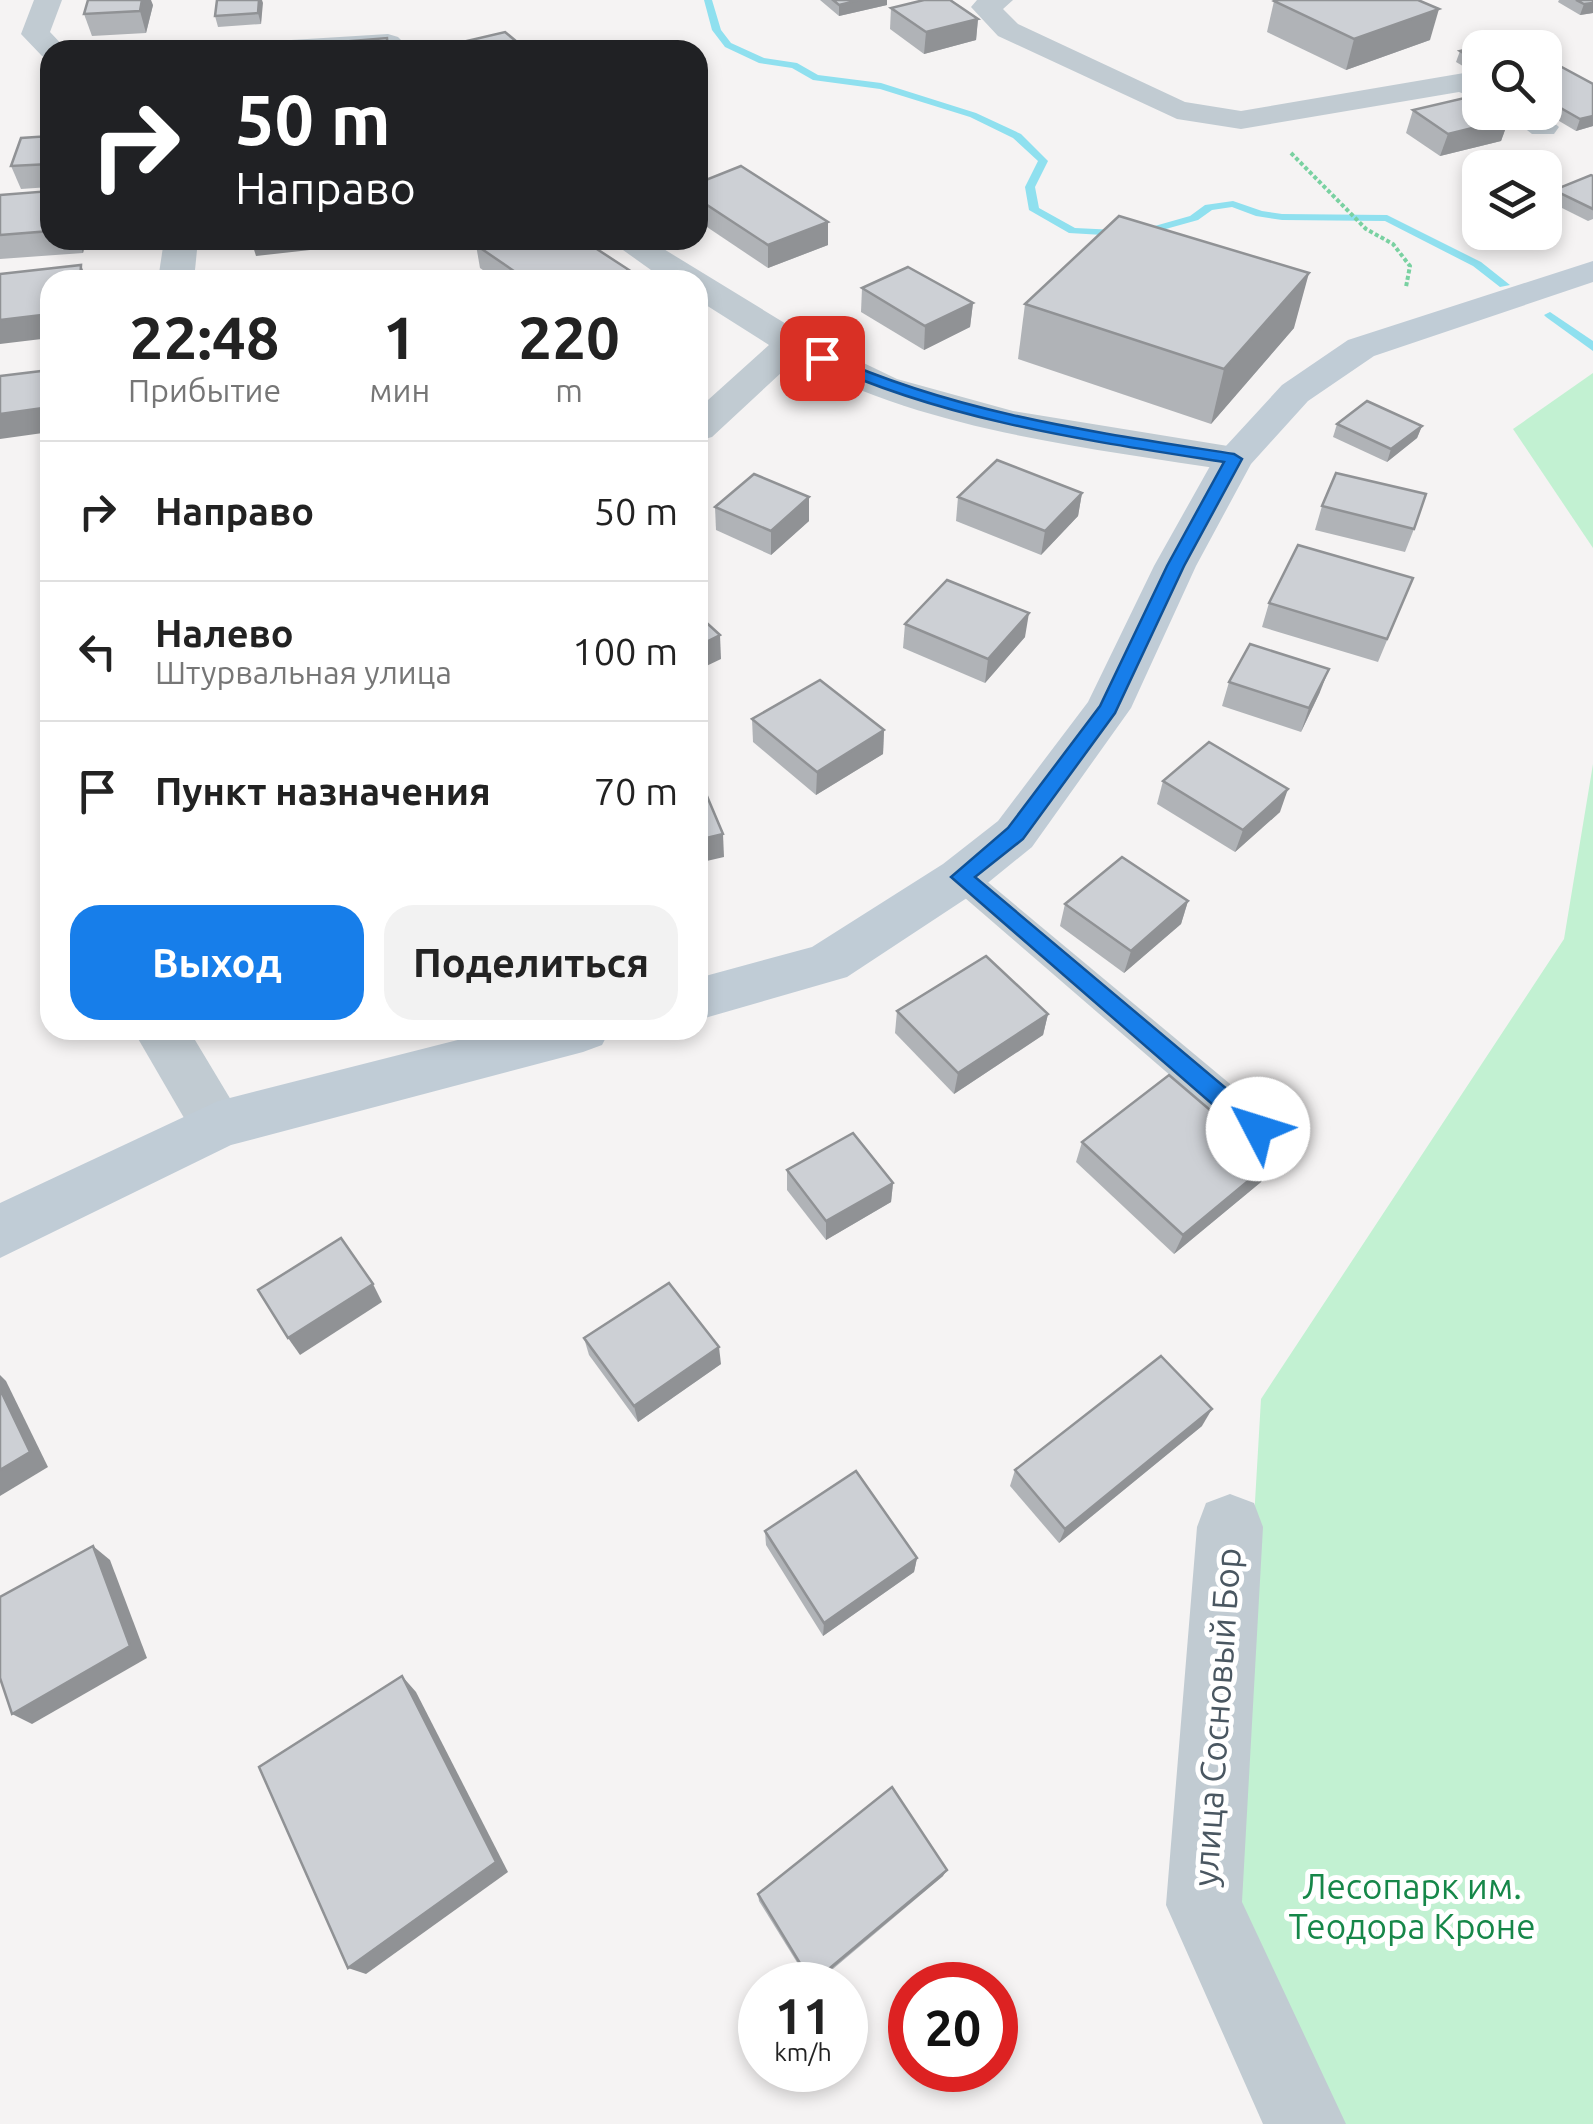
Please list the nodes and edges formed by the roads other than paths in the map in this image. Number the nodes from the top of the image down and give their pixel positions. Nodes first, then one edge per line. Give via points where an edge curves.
1 (48, 0) edge
2 (985, 2) edge
3 (391, 36) edge
4 (41, 40) edge
5 (358, 40) edge
6 (1462, 82) edge
7 (642, 250) edge
8 (673, 270) edge
9 (1593, 270) edge
10 (708, 291) edge
11 (791, 344) junction
12 (708, 420) edge
13 (1234, 459) junction
14 (961, 877) junction
15 (708, 995) edge
16 (166, 1040) edge
17 (545, 1040) edge
18 (218, 1126) junction
19 (1258, 1129) dead end
20 (0, 1232) edge
21 (1230, 1527) dead end
22 (1305, 2124) edge

1 - 4 street via 35,34
2 - 6 street via 1008,30 1177,110 1242,120
3 - 5 street
7 - 8 street
9 - 13 main road via 1361,348 1294,394
10 - 11 street
11 - 12 street
11 - 13 street via 885,387 1032,427
13 - 14 main road via 1108,708 1016,834
14 - 15 main road via 828,963
14 - 19 lane
16 - 18 street
17 - 18 main road
18 - 20 main road
21 - 22 street, улица Сосновый Бор via 1204,1905

